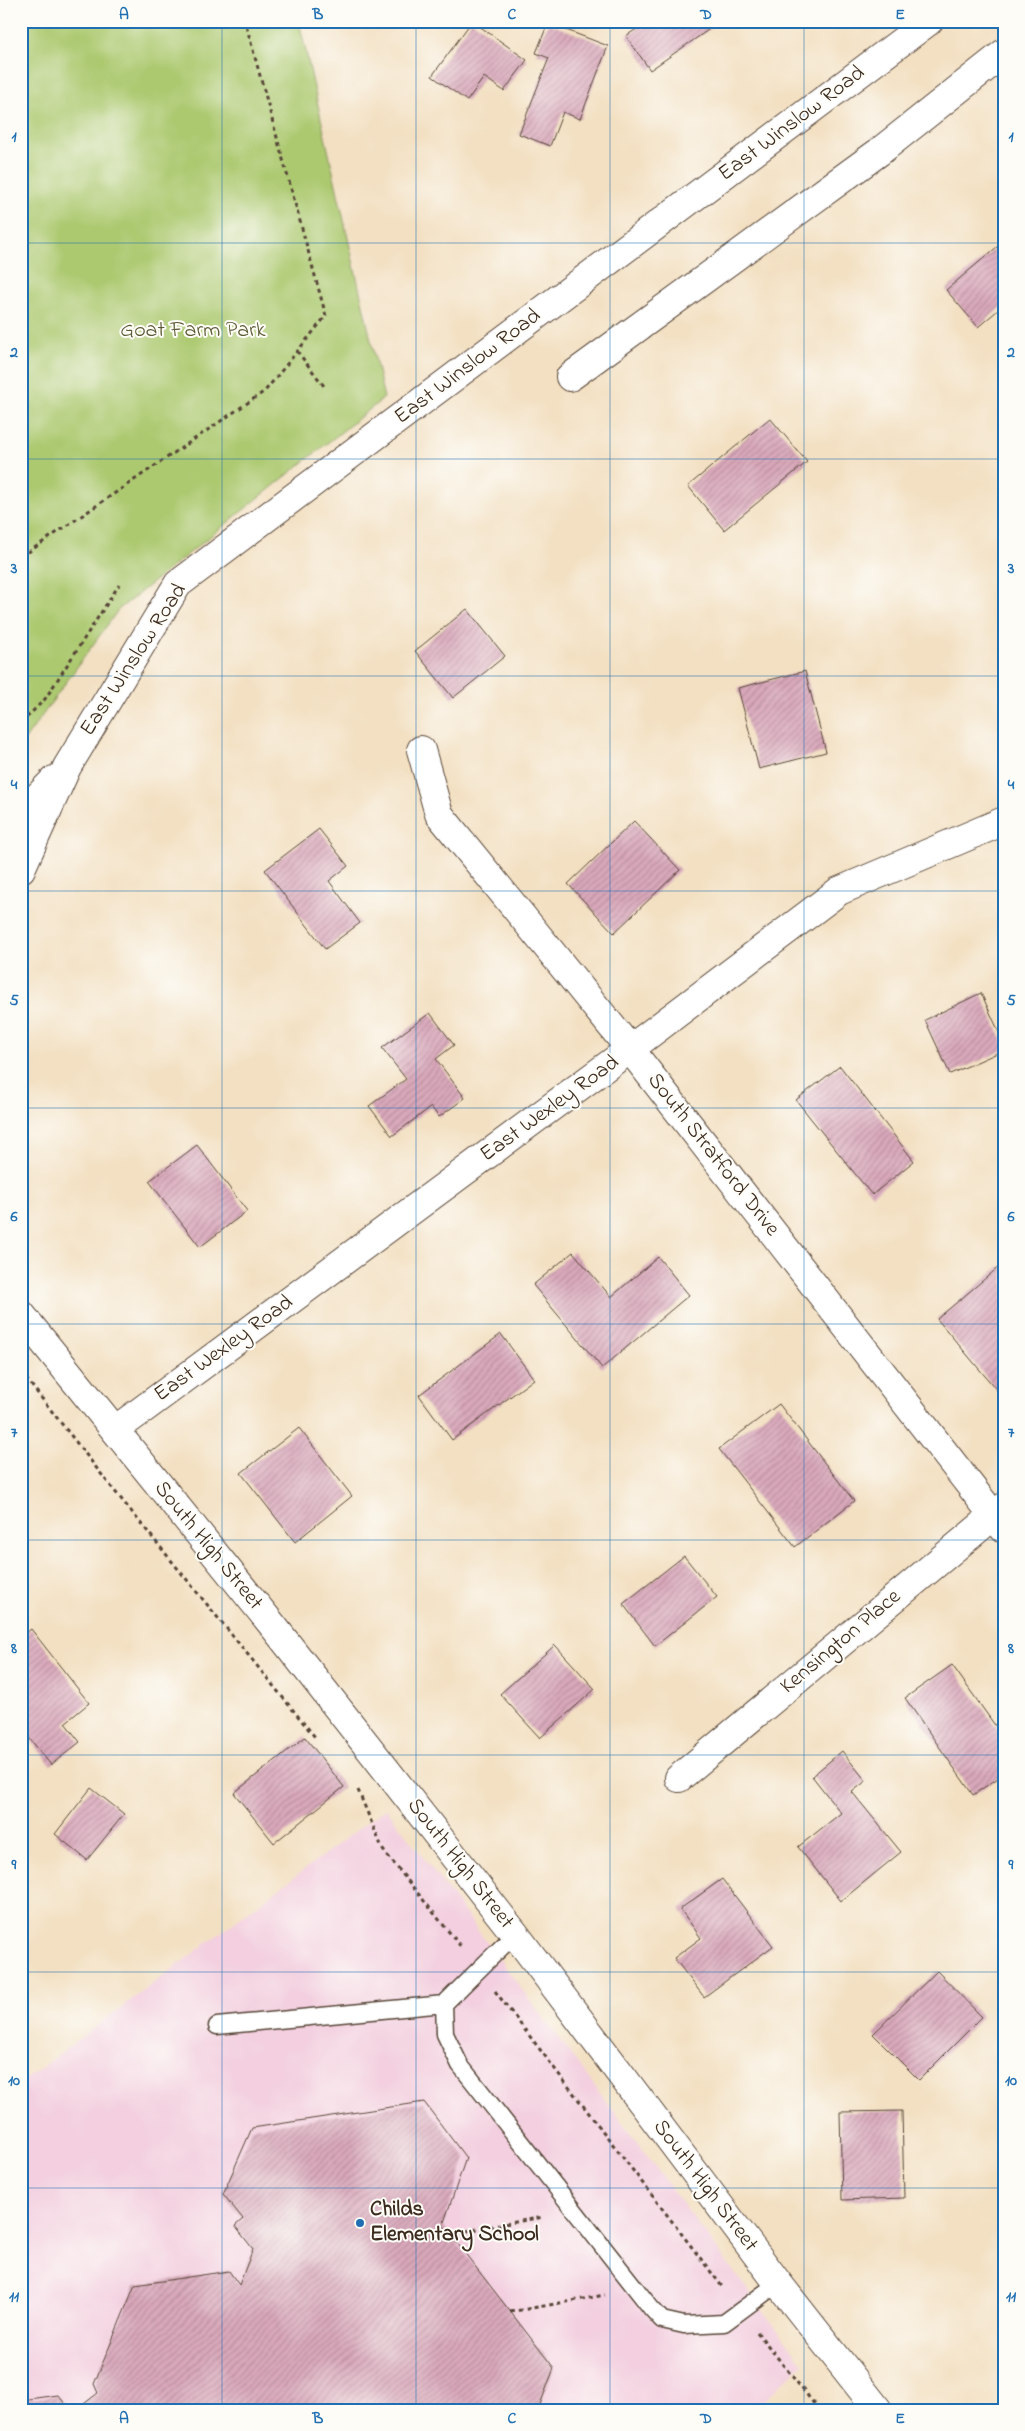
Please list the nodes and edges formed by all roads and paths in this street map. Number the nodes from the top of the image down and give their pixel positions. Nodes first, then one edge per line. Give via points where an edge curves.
1 (245, 21) edge
2 (928, 21) edge
3 (1004, 53) edge
4 (297, 351) junction
5 (570, 377) dead end
6 (324, 386) dead end
7 (21, 557) edge
8 (119, 585) dead end
9 (21, 723) edge
10 (421, 750) dead end
11 (67, 766) junction
12 (21, 814) edge
13 (1004, 821) edge
14 (21, 869) edge
15 (630, 1049) junction
16 (24, 1315) edge
17 (21, 1372) edge
18 (115, 1430) junction
19 (1001, 1517) edge
20 (321, 1744) dead end
21 (679, 1778) dead end
22 (352, 1782) dead end
23 (515, 1934) junction
24 (479, 1969) junction
25 (444, 2004) junction
26 (217, 2026) dead end
27 (543, 2216) dead end
28 (450, 2234) dead end
29 (778, 2283) junction
30 (605, 2295) dead end
31 (741, 2310) junction
32 (510, 2312) dead end
33 (819, 2410) edge
34 (878, 2410) edge

1 - 4 path via 326,316
2 - 11 street, East Winslow Road via 178,584
3 - 5 street via 878,152
4 - 6 path
4 - 7 path via 264,391
8 - 9 path via 45,699
10 - 15 street, South Stratford Drive via 439,814
11 - 12 street, East Winslow Road
11 - 14 street, East Winslow Road
13 - 15 street, East Wexley Road via 839,892
15 - 18 street, East Wexley Road
15 - 19 street, South Stratford Drive
16 - 18 street, South High Street
17 - 20 path
18 - 23 street, South High Street
19 - 21 street, Kensington Place
22 - 24 path via 383,1850
23 - 24 lane
23 - 29 street, South High Street
24 - 25 lane
24 - 31 path
25 - 26 lane
25 - 31 lane via 445,2034 460,2065 662,2320 684,2325 724,2322
27 - 28 path
29 - 31 lane
29 - 34 street, South High Street
30 - 32 path
31 - 33 path

